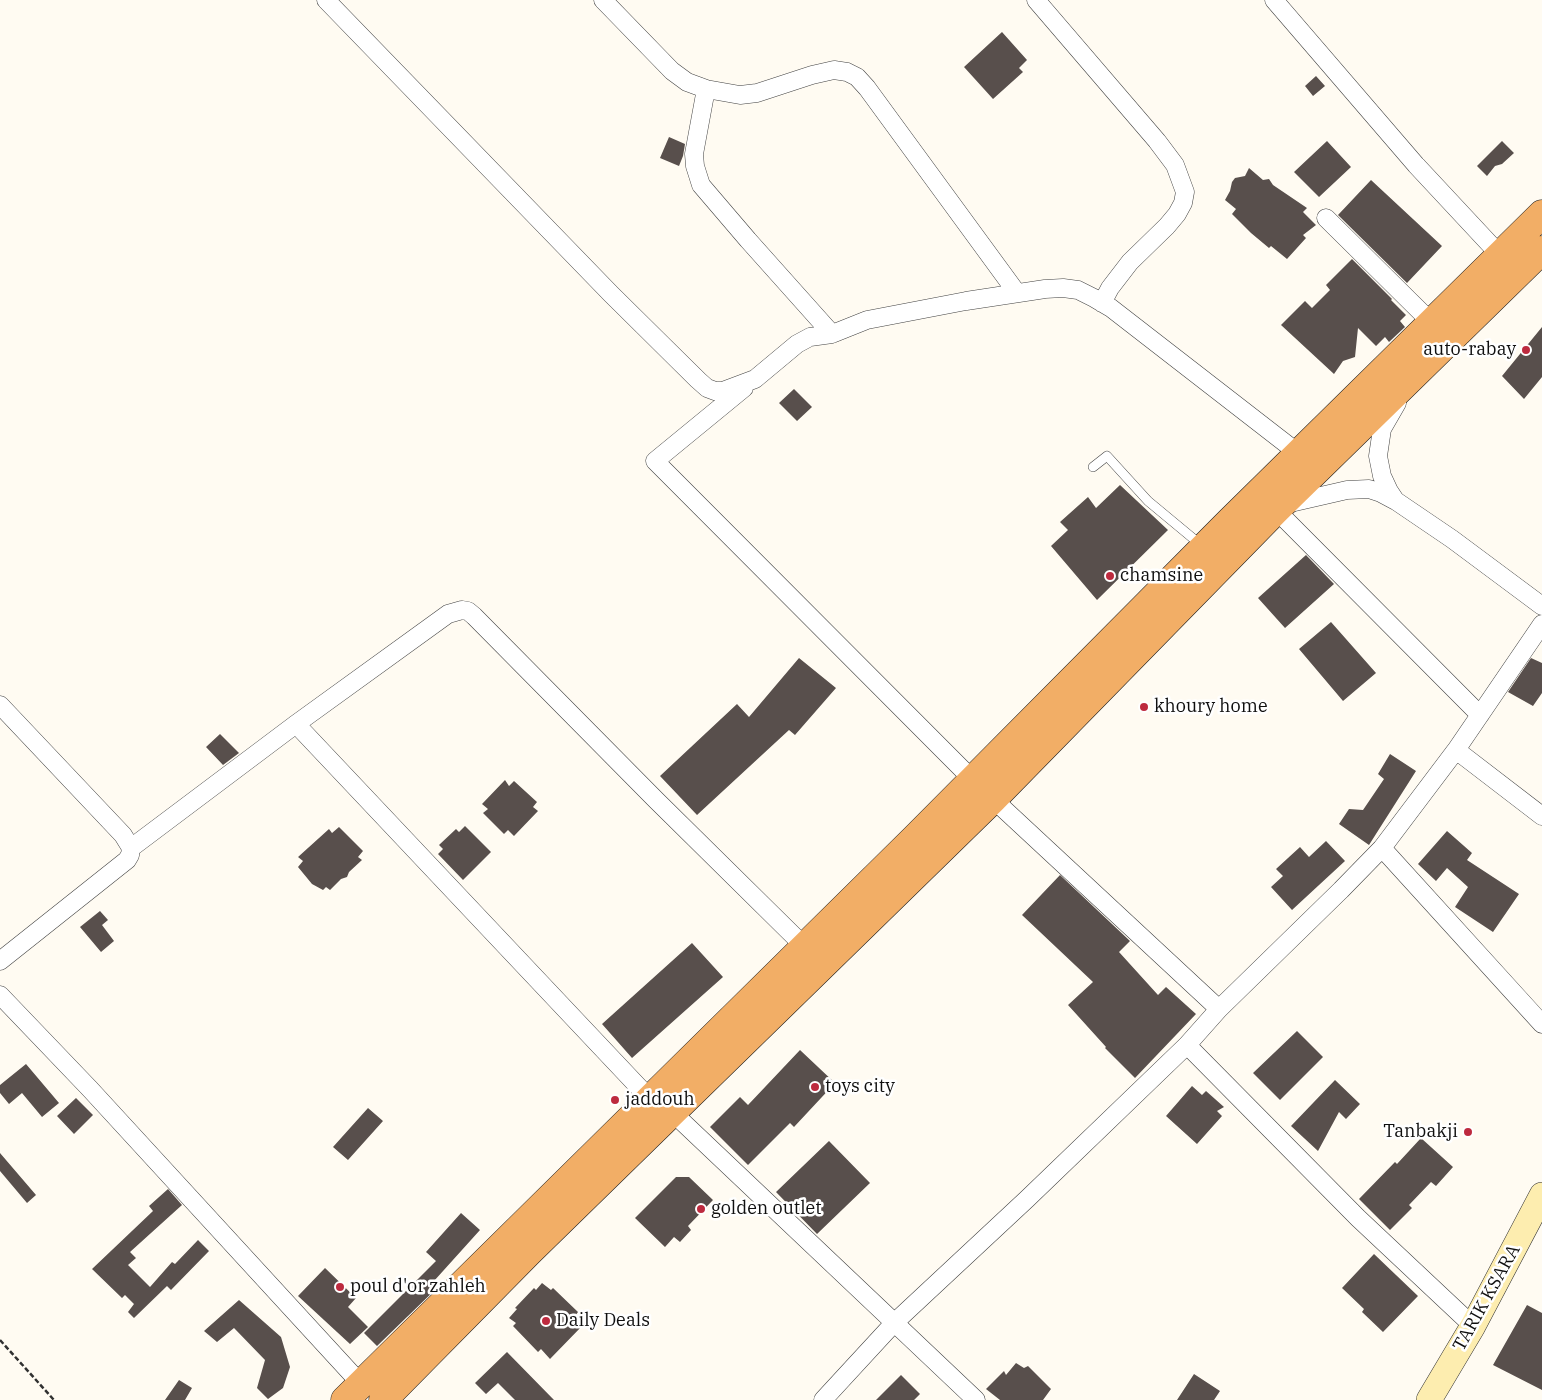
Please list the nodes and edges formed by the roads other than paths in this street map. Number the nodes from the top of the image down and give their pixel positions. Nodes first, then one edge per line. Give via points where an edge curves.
1 (326, 0) edge
2 (603, 0) edge
3 (1036, 0) edge
4 (1274, 0) edge
5 (706, 89) junction
6 (1542, 214) edge
7 (1326, 218) dead end
8 (1499, 254) junction
9 (1539, 259) edge
10 (1018, 293) junction
11 (1102, 303) junction
12 (1431, 322) junction
13 (832, 334) junction
14 (1423, 366) junction
15 (755, 379) junction
16 (1298, 453) junction
17 (1093, 467) dead end
18 (1396, 501) junction
19 (1279, 508) junction
20 (1203, 547) junction
21 (1542, 606) edge
22 (1542, 624) edge
23 (0, 705) edge
24 (1480, 715) junction
25 (296, 724) junction
26 (1456, 750) junction
27 (972, 779) junction
28 (993, 799) junction
29 (1542, 816) edge
30 (131, 848) junction
31 (1382, 848) junction
32 (804, 946) junction
33 (0, 961) edge
34 (0, 995) edge
35 (1220, 1009) junction
36 (1542, 1024) edge
37 (1187, 1044) junction
38 (661, 1105) junction
39 (1542, 1195) edge
40 (894, 1323) junction
41 (1473, 1326) junction
42 (353, 1392) edge
43 (383, 1400) edge
44 (823, 1400) edge
45 (976, 1400) edge
46 (1429, 1400) edge

1 - 15 street via 698,380 715,391 723,391
2 - 5 street via 672,71 687,82
3 - 11 street via 1157,141 1175,165 1185,192 1177,214 1130,262
4 - 8 street via 1416,165
5 - 10 street via 740,95 757,93 834,70 858,77
5 - 13 street via 694,154 697,177 707,194
6 - 8 highway
7 - 12 street
8 - 12 highway
9 - 14 highway
10 - 11 street via 1063,288 1078,290
10 - 13 street via 868,320
11 - 16 street
12 - 16 highway
13 - 15 street via 810,337 797,344
14 - 18 street via 1390,412 1380,439 1379,469
14 - 19 highway
15 - 27 street via 655,461
16 - 20 highway
17 - 20 lane via 1107,456 1148,501
18 - 19 street via 1381,493 1358,488
18 - 21 street
19 - 24 street
19 - 28 highway
20 - 27 highway
22 - 24 street
23 - 30 street
24 - 26 street
25 - 30 street
25 - 32 street via 448,614 468,611
25 - 38 street
26 - 29 street
26 - 31 street
27 - 32 highway
28 - 35 street
28 - 38 highway
30 - 33 street via 123,863
31 - 35 street
31 - 36 street
32 - 38 highway
34 - 42 street via 90,1089
35 - 37 street
37 - 40 street via 1028,1199
37 - 41 street via 1358,1218
38 - 40 street
38 - 42 highway
38 - 43 highway via 529,1252
39 - 41 main road, TARIK KSARA
40 - 44 street
40 - 45 street
41 - 46 main road, TARIK KSARA

